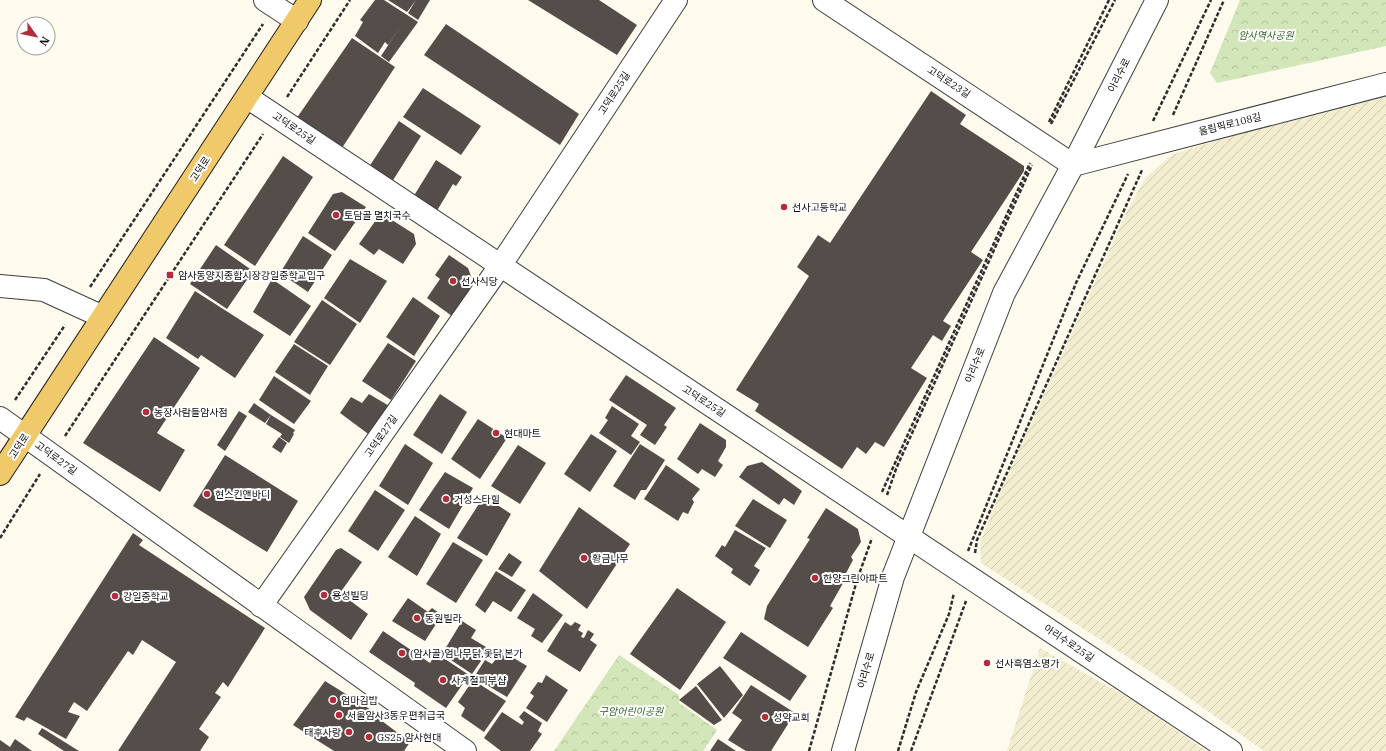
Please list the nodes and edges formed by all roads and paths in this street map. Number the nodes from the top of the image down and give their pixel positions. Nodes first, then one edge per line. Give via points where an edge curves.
1 (310, 0) edge
2 (350, 0) edge
3 (676, 0) edge
4 (824, 0) edge
5 (1109, 0) edge
6 (1115, 0) edge
7 (1157, 0) edge
8 (1211, 0) edge
9 (1224, 0) edge
10 (270, 3) edge
11 (297, 21) junction
12 (1386, 84) edge
13 (247, 97) junction
14 (275, 116) junction
15 (1162, 142) junction
16 (1040, 143) junction
17 (1141, 147) junction
18 (1073, 165) junction
19 (500, 266) junction
20 (0, 286) edge
21 (77, 306) junction
22 (103, 317) junction
23 (1, 418) edge
24 (25, 436) junction
25 (53, 455) junction
26 (0, 474) edge
27 (877, 515) junction
28 (908, 535) junction
29 (0, 538) edge
30 (870, 543) junction
31 (966, 574) junction
32 (261, 606) junction
33 (465, 751) edge
34 (808, 751) edge
35 (843, 751) edge
36 (898, 751) edge
37 (911, 751) edge
38 (1231, 751) edge

1 - 11 main road, 고덕로
2 - 14 path
3 - 19 street, 고덕로25길
4 - 16 street, 고덕로23길
5 - 16 path
6 - 16 path
7 - 18 street, 아리수로
8 - 17 path
9 - 15 path
10 - 11 street
10 - 21 path
11 - 13 main road, 고덕로
12 - 15 street, 올림픽로108길
13 - 14 street, 고덕로25길
13 - 22 main road, 고덕로
14 - 19 street, 고덕로25길
14 - 25 path
15 - 17 street, 올림픽로108길
15 - 31 path via 1142,169 977,540
16 - 18 street, 고덕로23길
16 - 27 path
16 - 27 path via 884,484
17 - 18 street, 올림픽로108길
17 - 31 path via 1076,283
18 - 28 street, 아리수로 via 1004,293
19 - 27 street, 고덕로25길
19 - 32 street, 고덕로27길
20 - 21 street via 44,290
21 - 22 street
21 - 23 path
22 - 24 main road, 고덕로
23 - 24 street, 고덕로27길
24 - 25 street, 고덕로27길
24 - 26 main road, 고덕로
25 - 29 path
25 - 32 street, 고덕로27길
27 - 28 street, 고덕로25길
27 - 30 path
27 - 30 path via 866,535
28 - 31 street, 아리수로25길
28 - 35 street, 아리수로 via 889,591
30 - 34 path
31 - 36 path via 916,692
31 - 37 path via 963,614
31 - 38 street, 아리수로25길
32 - 33 street, 고덕로27길

